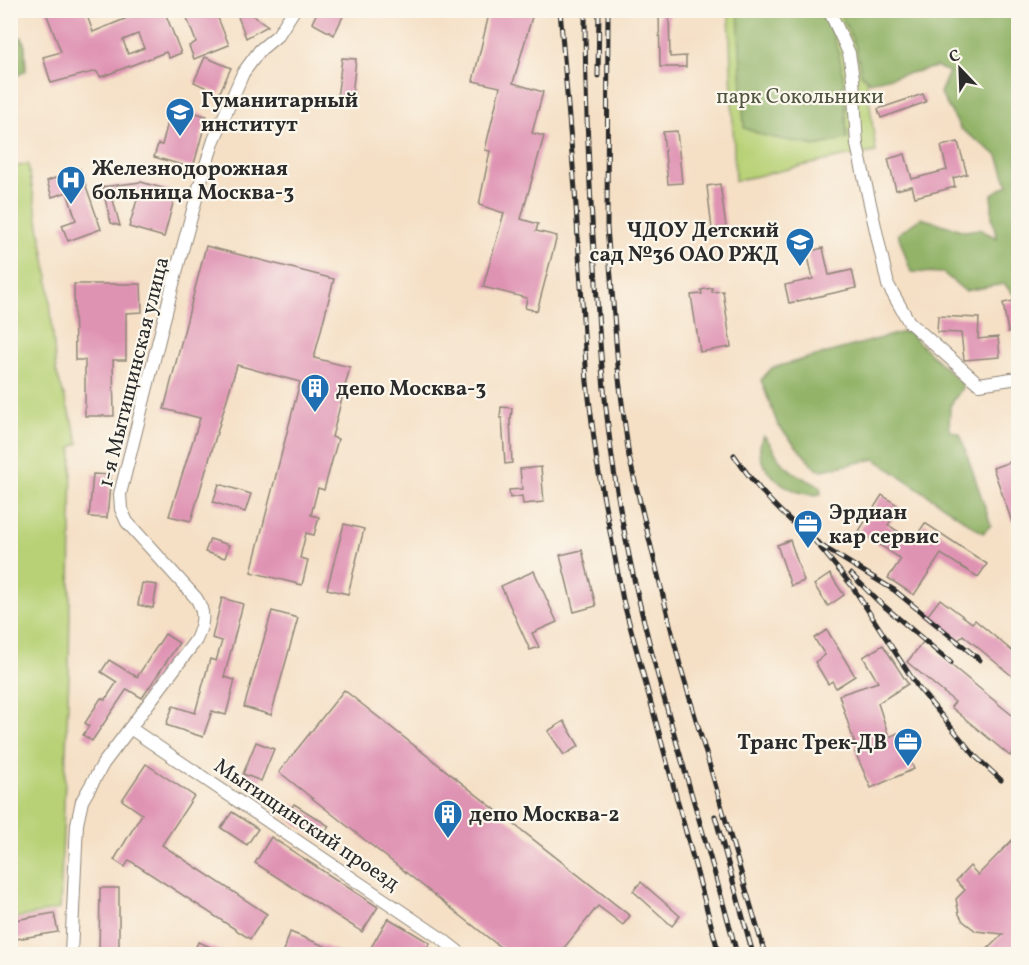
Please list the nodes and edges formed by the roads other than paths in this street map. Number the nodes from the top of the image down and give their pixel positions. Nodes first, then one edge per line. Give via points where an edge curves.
1 (294, 10) edge
2 (830, 10) edge
3 (1018, 378) edge
4 (130, 728) junction
5 (71, 954) edge
6 (461, 954) edge

1 - 4 street, 1-я Мытищинская улица via 278,35 260,50 243,73 214,140 120,494 121,509 128,522 196,598 204,617 196,640
2 - 3 street via 849,52 857,145 888,285 909,322 979,384
4 - 5 street, 1-я Мытищинская улица via 82,801 76,824
4 - 6 street, Мытищинский проезд

